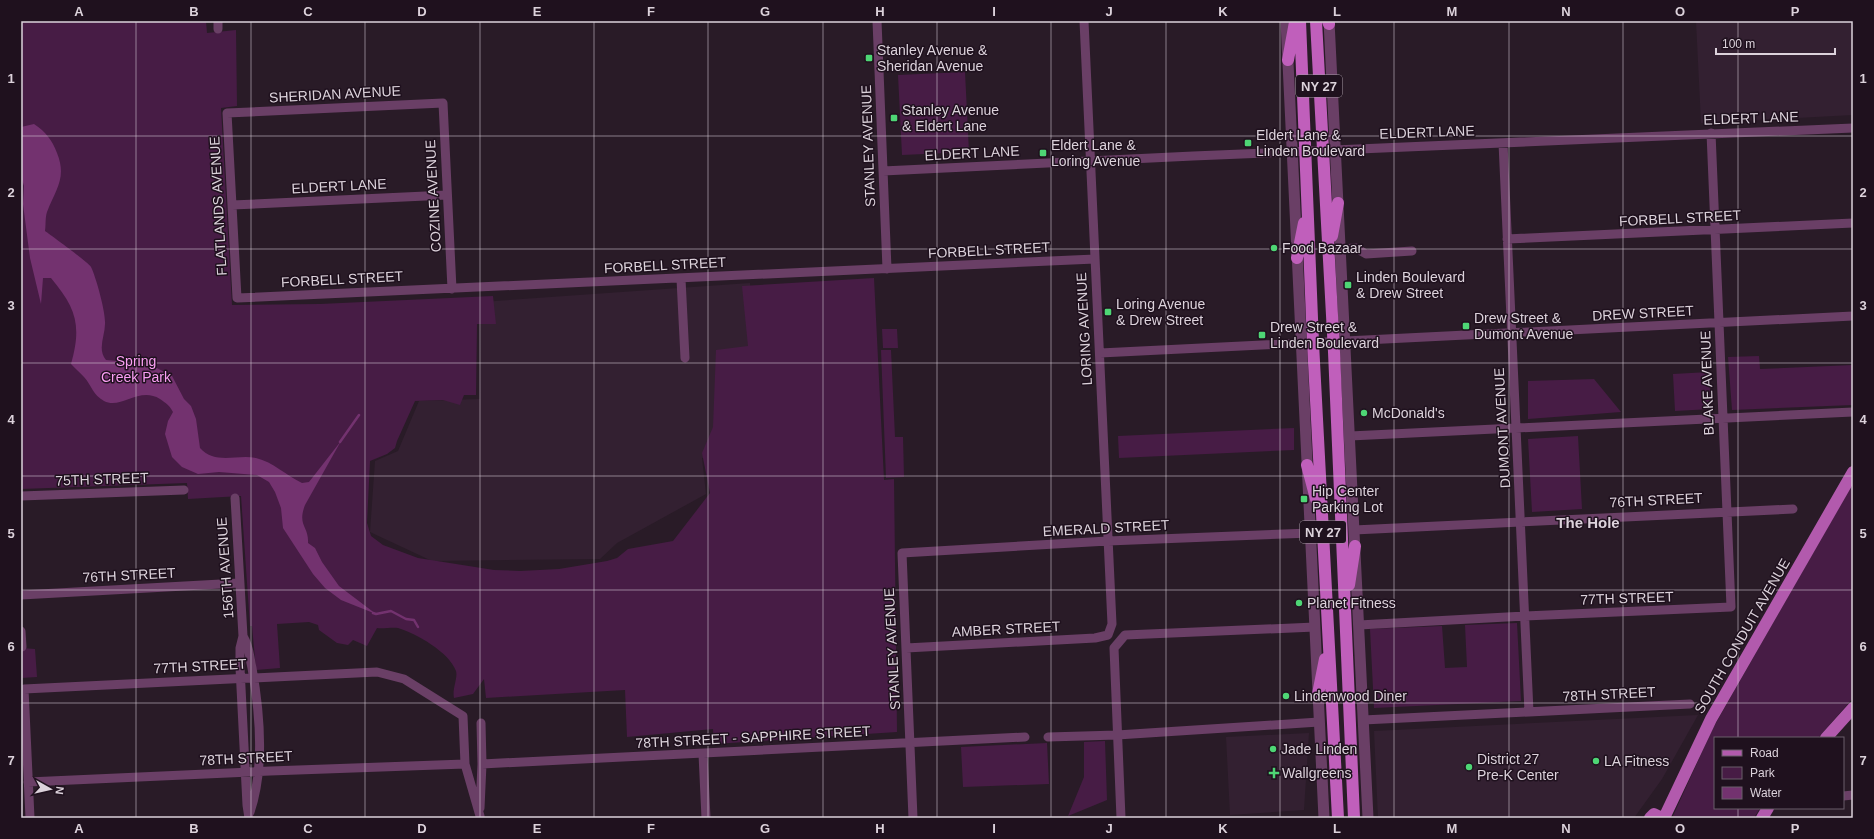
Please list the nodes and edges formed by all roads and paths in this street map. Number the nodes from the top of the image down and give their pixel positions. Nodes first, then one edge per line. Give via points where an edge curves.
1 (877, 21) edge
2 (1084, 21) edge
3 (1286, 21) edge
4 (1295, 21) edge
5 (1300, 21) edge
6 (1316, 21) edge
7 (1329, 22) edge
8 (1288, 60) junction
9 (443, 103) joint
10 (227, 113) joint
11 (1853, 128) edge
12 (1711, 133) junction
13 (1503, 143) junction
14 (1335, 150) junction
15 (1322, 151) junction
16 (1292, 152) junction
17 (1306, 152) junction
18 (1091, 160) junction
19 (883, 171) junction
20 (447, 195) junction
21 (1308, 202) junction
22 (1338, 203) junction
23 (232, 205) junction
24 (1853, 223) edge
25 (1715, 230) junction
26 (1507, 239) junction
27 (1340, 249) junction
28 (1412, 251) dead end
29 (1297, 258) junction
30 (1095, 259) junction
31 (1328, 259) junction
32 (887, 269) junction
33 (681, 278) junction
34 (452, 288) junction
35 (237, 298) joint
36 (1853, 316) edge
37 (1719, 324) junction
38 (1512, 333) junction
39 (1339, 341) junction
40 (1307, 343) junction
41 (1100, 353) junction
42 (685, 358) dead end
43 (1853, 412) edge
44 (1723, 418) junction
45 (1516, 428) junction
46 (1350, 436) junction
47 (1307, 465) junction
48 (1853, 472) edge
49 (184, 490) dead end
50 (21, 496) edge
51 (235, 498) dead end
52 (1793, 509) dead end
53 (1727, 511) junction
54 (1521, 521) junction
55 (1323, 526) junction
56 (1354, 530) junction
57 (1311, 533) junction
58 (1108, 541) junction
59 (1355, 546) junction
60 (902, 553) joint
61 (239, 583) junction
62 (21, 594) edge
63 (1731, 607) joint
64 (1345, 612) junction
65 (1525, 616) junction
66 (1359, 625) junction
67 (1315, 627) junction
68 (21, 631) edge
69 (1108, 635) joint
70 (243, 636) junction
71 (1329, 640) junction
72 (22, 647) edge
73 (906, 648) junction
74 (241, 678) junction
75 (254, 678) junction
76 (1318, 694) junction
77 (1690, 704) dead end
78 (1853, 708) edge
79 (1529, 712) junction
80 (1364, 720) junction
81 (1319, 722) junction
82 (481, 723) dead end
83 (1117, 735) junction
84 (1048, 736) dead end
85 (1025, 737) dead end
86 (1827, 737) edge
87 (911, 743) junction
88 (703, 754) junction
89 (465, 764) junction
90 (482, 764) junction
91 (259, 772) junction
92 (245, 773) junction
93 (28, 782) junction
94 (1767, 809) edge
95 (249, 817) edge
96 (480, 817) edge
97 (1658, 817) edge
98 (30, 818) edge
99 (706, 818) edge
100 (913, 818) edge
101 (1121, 818) edge
102 (1324, 818) edge
103 (1338, 818) edge
104 (1354, 818) edge
105 (1368, 818) edge
106 (1762, 818) edge

1 - 19 street, STANLEY AVENUE
2 - 18 street, LORING AVENUE
3 - 8 street
4 - 8 highway
5 - 17 highway, NY 27
6 - 15 highway, NY 27
7 - 14 street
8 - 16 street
9 - 10 street, SHERIDAN AVENUE
9 - 20 street, COZINE AVENUE
10 - 23 street, FLATLANDS AVENUE
11 - 12 street, ELDERT LANE
12 - 13 street, ELDERT LANE
12 - 25 street, BLAKE AVENUE
13 - 14 street, ELDERT LANE
13 - 26 street, DUMONT AVENUE
14 - 15 street, ELDERT LANE
14 - 22 street
15 - 17 street, ELDERT LANE
15 - 31 highway, NY 27
16 - 17 street, ELDERT LANE
16 - 18 street, ELDERT LANE
16 - 29 street
17 - 21 highway, NY 27
18 - 19 street, ELDERT LANE
18 - 30 street, LORING AVENUE
19 - 32 street, STANLEY AVENUE
20 - 23 street, ELDERT LANE
20 - 34 street, COZINE AVENUE
21 - 29 highway
21 - 40 highway, NY 27
22 - 27 street
22 - 31 highway
23 - 35 street, FLATLANDS AVENUE
24 - 25 street, FORBELL STREET
25 - 26 street, FORBELL STREET
25 - 37 street, BLAKE AVENUE
26 - 38 street, DUMONT AVENUE
27 - 28 street via 1356,248 1366,254
27 - 39 street
29 - 40 street
30 - 32 street, FORBELL STREET
30 - 41 street, LORING AVENUE
31 - 39 highway, NY 27
32 - 33 street, FORBELL STREET
33 - 34 street, FORBELL STREET
33 - 42 street
34 - 35 street, FORBELL STREET
36 - 37 street, DREW STREET
37 - 38 street, DREW STREET
37 - 44 street, BLAKE AVENUE
38 - 39 street, DREW STREET
38 - 45 street, DUMONT AVENUE
39 - 40 street, DREW STREET
39 - 46 street
39 - 64 highway, NY 27
40 - 41 street, DREW STREET
40 - 47 street
40 - 55 highway, NY 27
41 - 58 street, LORING AVENUE
43 - 44 street
44 - 45 street
44 - 53 street, BLAKE AVENUE
45 - 46 street
45 - 54 street, DUMONT AVENUE
46 - 56 street
47 - 55 highway
47 - 57 street
48 - 97 main road, SOUTH CONDUIT AVENUE via 1711,719
49 - 50 street, 75TH STREET
51 - 61 street, 156TH AVENUE
52 - 53 street, 76TH STREET
53 - 54 street, 76TH STREET
53 - 63 street, BLAKE AVENUE
54 - 56 street
54 - 65 street, DUMONT AVENUE
55 - 71 highway, NY 27
56 - 59 street
57 - 58 street, EMERALD STREET
57 - 67 street
58 - 60 street, EMERALD STREET
58 - 69 street, LORING AVENUE via 1112,624
59 - 64 highway
59 - 66 street
60 - 73 street, STANLEY AVENUE
61 - 62 street, 76TH STREET
61 - 70 street, 156TH AVENUE
63 - 65 street, 77TH STREET
64 - 104 highway, NY 27
65 - 66 street
65 - 79 street, DUMONT AVENUE
66 - 80 street
67 - 76 street
67 - 83 street via 1125,634 1114,648
68 - 72 street
69 - 73 street, AMBER STREET via 1095,638
70 - 74 street, 156TH AVENUE via 240,648
70 - 75 street, 156TH AVENUE via 250,648
71 - 76 highway
71 - 103 highway, NY 27
73 - 87 street, STANLEY AVENUE
74 - 75 street, 77TH STREET
74 - 92 street, 156TH AVENUE
74 - 93 street, 77TH STREET via 24,689
75 - 89 street, 77TH STREET via 377,672 404,680 463,716
75 - 91 street, 156TH AVENUE via 257,693
76 - 81 street
77 - 79 street, 78TH STREET
78 - 86 main road
79 - 80 street
80 - 105 street
81 - 83 street
81 - 102 street
82 - 90 street
83 - 84 street
83 - 101 street
85 - 87 street, 78TH STREET - SAPPHIRE STREET
87 - 88 street, 78TH STREET - SAPPHIRE STREET
87 - 100 street, STANLEY AVENUE
88 - 90 street, 78TH STREET - SAPPHIRE STREET
88 - 99 street
89 - 91 street, 78TH STREET
89 - 96 street
90 - 96 street
91 - 92 street, 78TH STREET
91 - 95 street, 156TH AVENUE
92 - 93 street, 78TH STREET
92 - 95 street, 156TH AVENUE
93 - 98 street
94 - 106 main road

